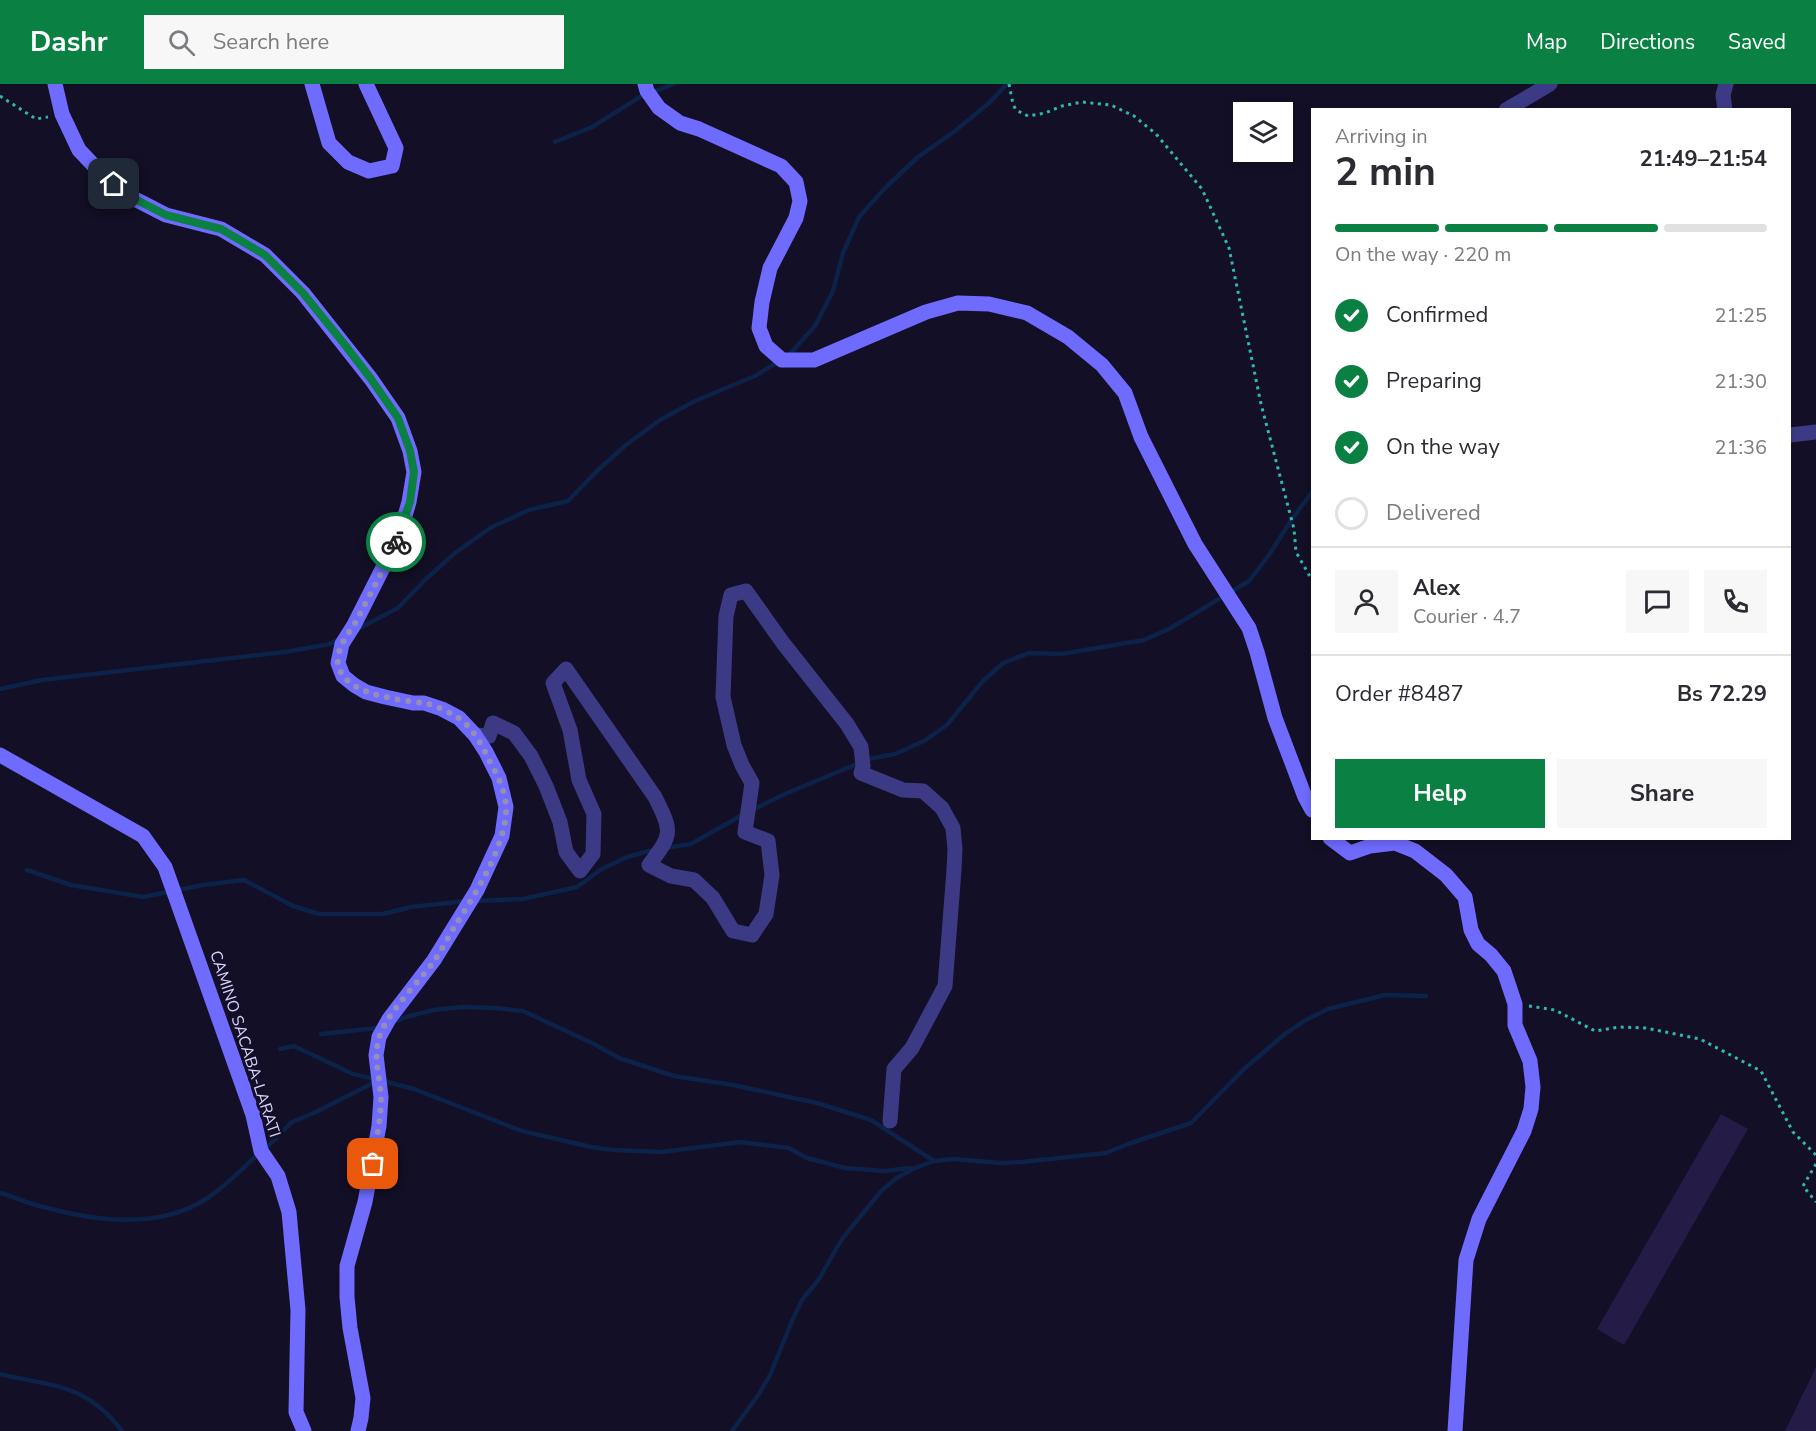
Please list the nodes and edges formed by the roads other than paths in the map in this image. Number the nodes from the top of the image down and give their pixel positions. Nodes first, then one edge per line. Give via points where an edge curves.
1 (55, 84) edge
2 (312, 84) edge
3 (366, 84) edge
4 (645, 84) edge
5 (1550, 84) edge
6 (1726, 84) edge
7 (1509, 108) edge
8 (1725, 108) edge
9 (1816, 432) edge
10 (1791, 435) edge
11 (475, 735) junction
12 (0, 755) edge
13 (1311, 808) edge
14 (1333, 840) edge
15 (1370, 842) edge
16 (890, 1121) dead end
17 (304, 1431) edge
18 (358, 1431) edge
19 (1455, 1431) edge

1 - 11 street via 62,114 79,150 100,172 129,196 166,215 221,229 265,255 303,293 398,418 414,472 410,502 399,536 342,644 338,663 343,676 366,692 442,709 459,718
2 - 3 street via 329,143 348,162 369,171 392,166 396,148
4 - 13 street via 658,108 680,123 781,166 796,182 800,201 796,218 770,268 759,328 766,346 782,360 814,360 926,312 958,303 989,304 1027,313 1068,337 1102,364 1125,393 1141,437 1195,544 1248,628 1275,718
5 - 7 street
6 - 8 street
9 - 10 street
11 - 16 street via 489,736 493,723 514,733 546,786 566,852 580,871 593,854 594,814 579,780 570,730 553,683 566,669 656,797 667,820 668,840 649,866 671,876 694,880 713,898 733,930 752,935 766,914 772,875 768,842 745,832 752,783 734,745 723,697 726,616 731,596 746,591 847,724 861,747 861,773 903,790 923,791 942,808 953,828 954,870 945,986 922,1032 894,1070
11 - 18 street via 499,778 506,807 502,836 470,901 434,960 379,1037 379,1125 365,1202 347,1266 350,1328 363,1398
12 - 17 street, CAMINO SACABA-LARATI via 143,836 165,867 253,1115 261,1151 278,1176 289,1212 298,1310 296,1412
14 - 15 street via 1350,853
15 - 19 street via 1395,843 1415,851 1446,875 1465,897 1471,930 1478,944 1504,971 1515,1004 1515,1025 1530,1061 1533,1087 1524,1131 1479,1219 1466,1260

